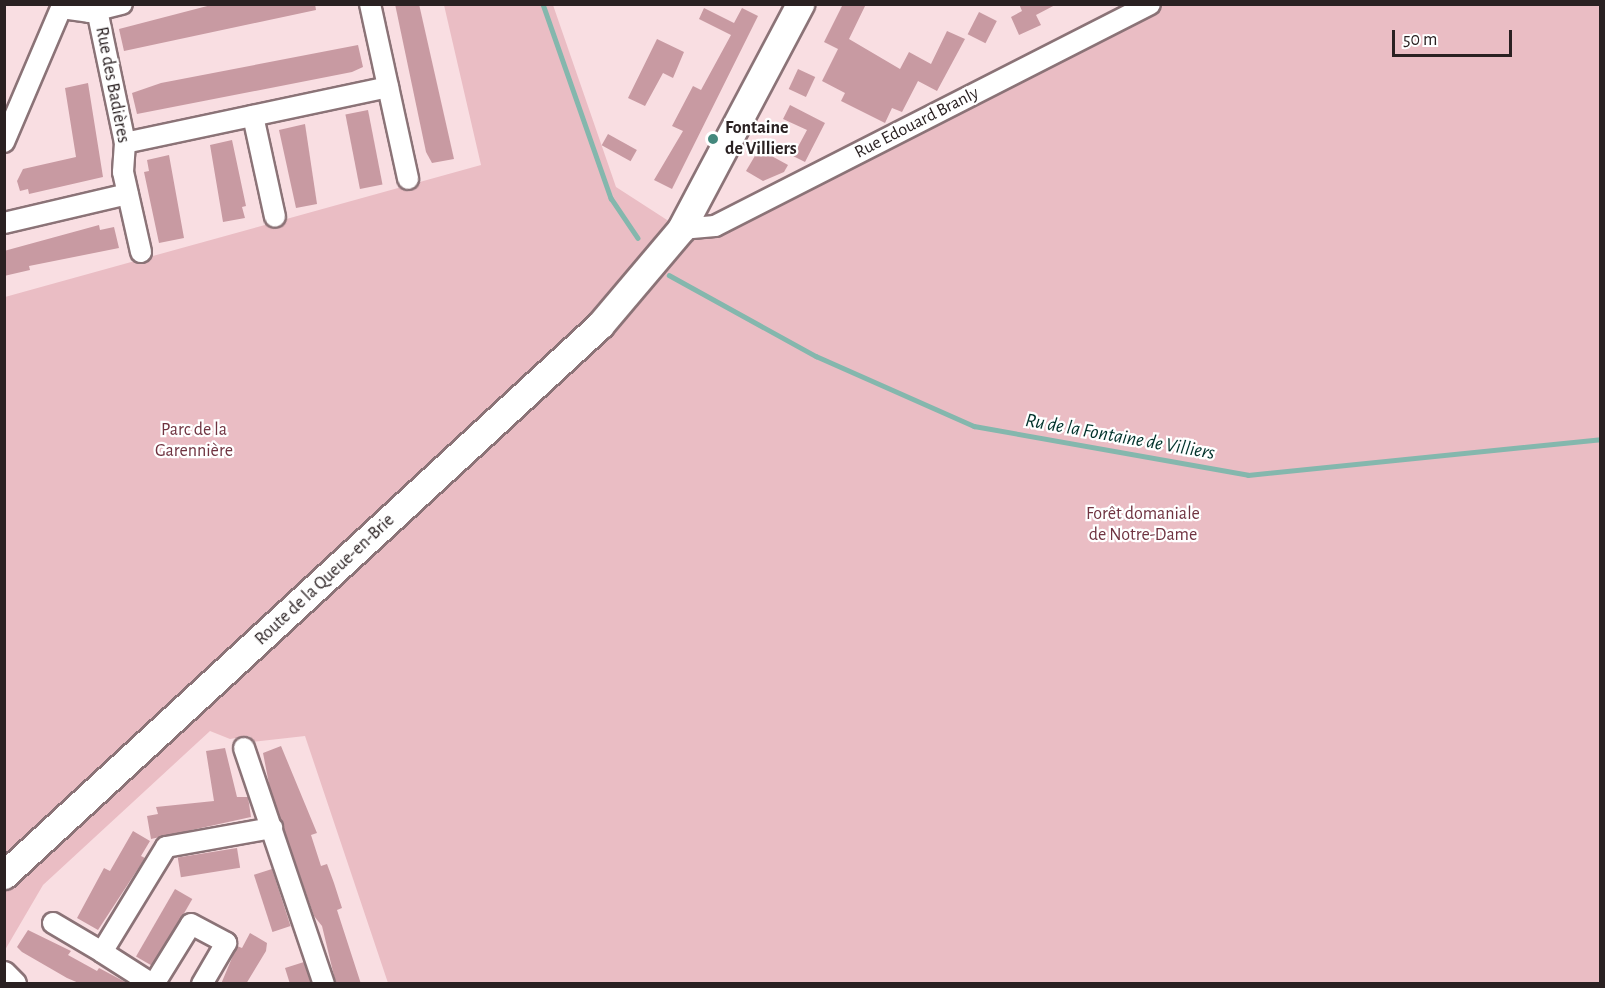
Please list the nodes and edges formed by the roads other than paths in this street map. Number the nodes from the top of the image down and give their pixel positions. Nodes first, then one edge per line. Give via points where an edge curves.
1 (122, 4) edge
2 (370, 4) edge
3 (800, 4) edge
4 (1150, 4) edge
5 (63, 6) edge
6 (97, 10) junction
7 (388, 87) junction
8 (253, 116) junction
9 (4, 142) edge
10 (125, 143) junction
11 (408, 179) dead end
12 (128, 194) junction
13 (275, 217) dead end
14 (4, 223) edge
15 (681, 229) junction
16 (141, 252) dead end
17 (244, 747) dead end
18 (272, 828) junction
19 (4, 875) edge
20 (53, 923) dead end
21 (102, 952) junction
22 (4, 974) edge
23 (4, 981) edge
24 (12, 984) edge
25 (153, 984) edge
26 (202, 984) edge
27 (324, 984) edge

1 - 6 street
2 - 7 street
3 - 15 main road, Route de la Queue-en-Brie
4 - 15 street, Rue Edouard Branly via 715,226
5 - 6 street
5 - 9 street
6 - 10 street, Rue des Badières
7 - 8 street
7 - 11 street
8 - 10 street
8 - 13 street
10 - 12 street, Rue des Badières via 123,172
12 - 14 street
12 - 16 street, Rue des Badières
15 - 19 main road, Route de la Queue-en-Brie via 600,325
17 - 18 street
18 - 21 street via 166,847
18 - 27 street
20 - 21 street
21 - 25 street
22 - 24 street
23 - 24 street
25 - 26 street via 191,924 226,943

